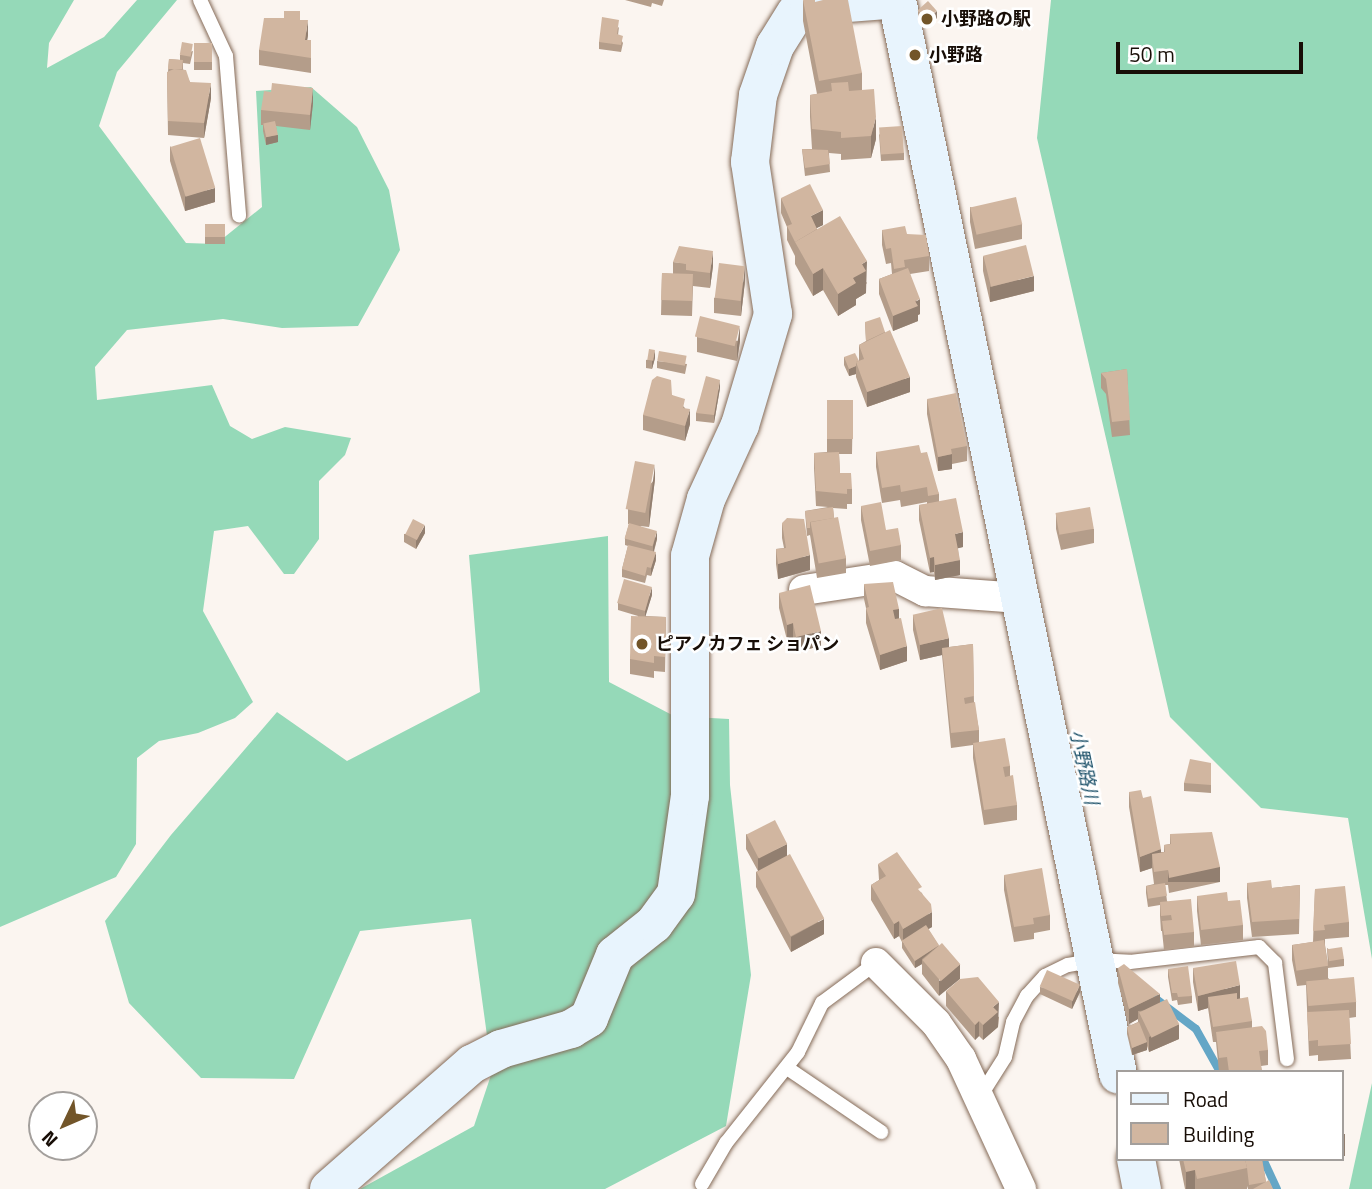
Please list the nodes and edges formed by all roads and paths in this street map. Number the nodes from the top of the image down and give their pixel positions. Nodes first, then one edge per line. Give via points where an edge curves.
1 (200, 0) edge
2 (886, 0) edge
3 (897, 0) edge
4 (239, 215) dead end
5 (804, 590) edge
6 (1020, 598) junction
7 (1095, 960) junction
8 (876, 963) joint
9 (1287, 1059) dead end
10 (787, 1068) junction
11 (1117, 1070) edge
12 (981, 1095) junction
13 (881, 1132) dead end
14 (1136, 1161) edge
15 (702, 1184) dead end
16 (329, 1189) edge
17 (1021, 1189) edge
18 (1142, 1189) edge

1 - 4 lane via 226,56
2 - 16 main road via 809,6 796,13 775,46 758,94 750,162 773,314 740,425 706,499 690,556 690,796 676,894 654,924 615,955 589,1018 570,1029 500,1049 472,1064
3 - 6 main road
5 - 6 street via 895,576 925,591
6 - 7 main road
7 - 9 lane via 1130,962 1259,947 1275,963
7 - 11 main road
7 - 12 lane via 1045,976 1027,996 1013,1022 1005,1056
8 - 10 lane via 822,1003
8 - 12 street via 936,1023
10 - 13 lane
10 - 15 lane via 726,1143
12 - 17 street
14 - 18 main road

